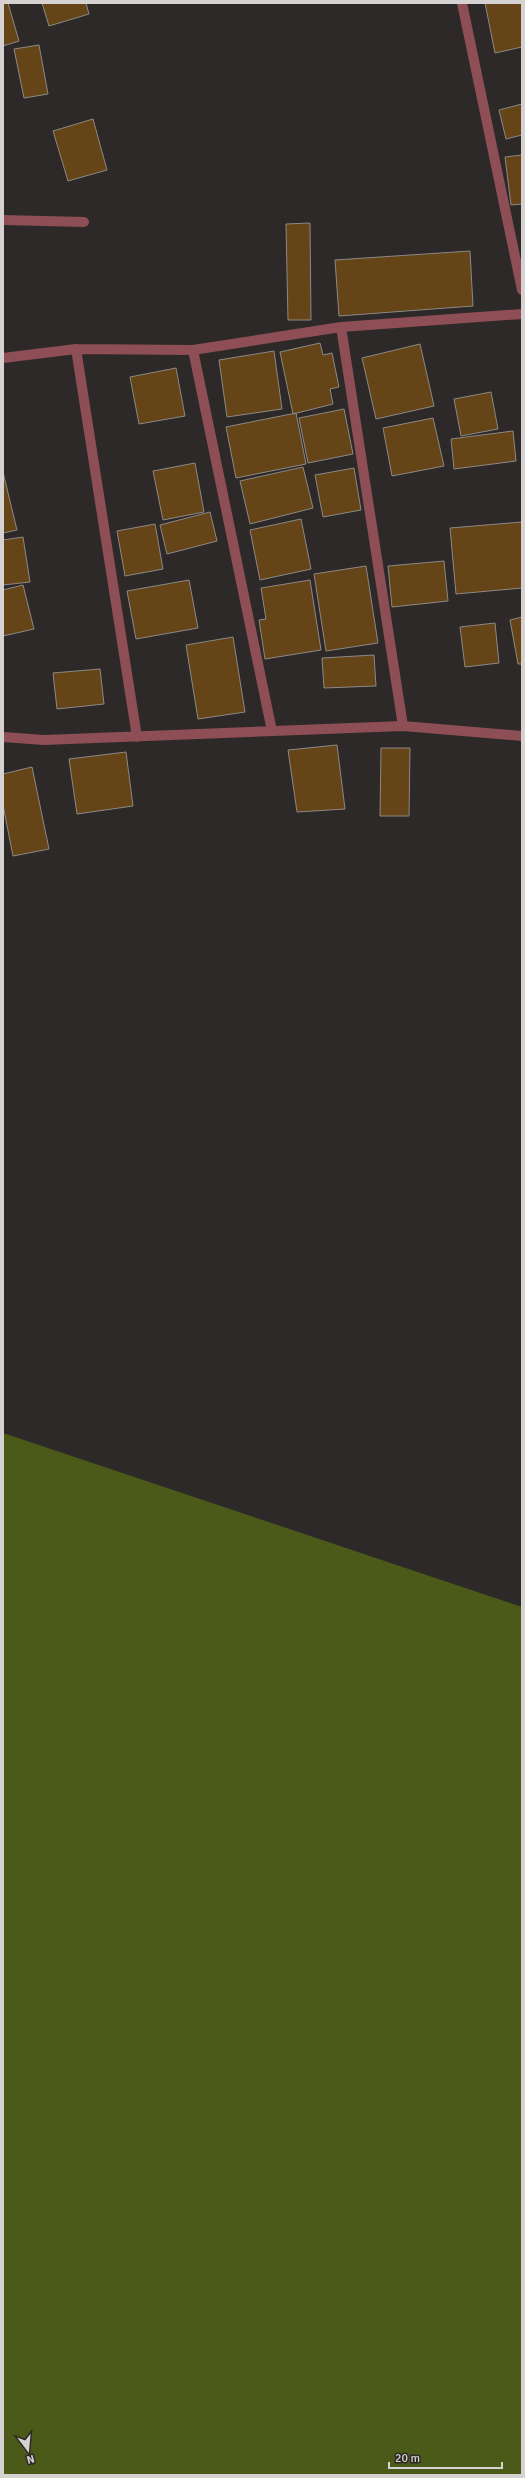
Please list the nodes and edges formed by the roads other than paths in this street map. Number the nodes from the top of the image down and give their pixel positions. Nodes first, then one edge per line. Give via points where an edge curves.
1 (462, 3) edge
2 (3, 220) edge
3 (84, 222) dead end
4 (522, 290) edge
5 (522, 314) edge
6 (341, 327) junction
7 (76, 349) junction
8 (192, 350) junction
9 (3, 358) edge
10 (403, 726) junction
11 (272, 731) junction
12 (522, 736) edge
13 (3, 737) edge
14 (137, 737) junction

1 - 4 street
2 - 3 street
5 - 6 street
6 - 8 street
6 - 10 street
7 - 8 street
7 - 9 street
7 - 14 street
8 - 11 street
10 - 11 street
10 - 12 street
11 - 14 street
13 - 14 street via 44,740

